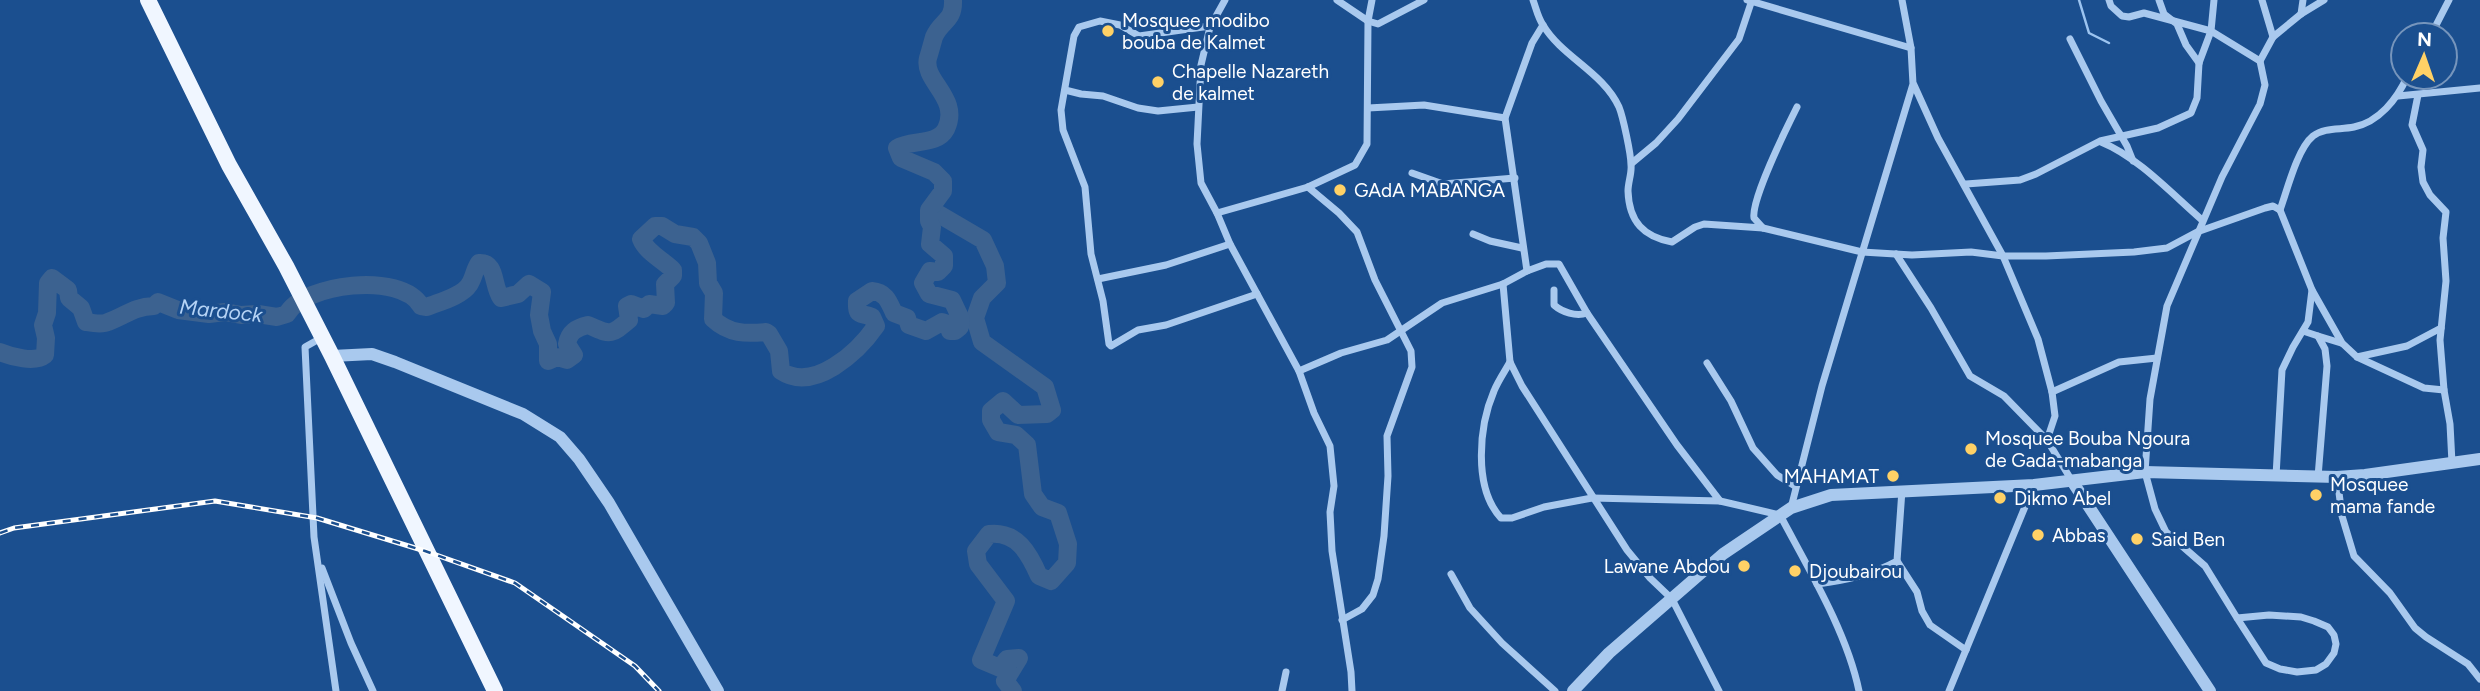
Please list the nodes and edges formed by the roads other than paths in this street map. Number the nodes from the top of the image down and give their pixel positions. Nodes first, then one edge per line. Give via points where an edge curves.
1 (148, 0) edge
2 (1225, 0) edge
3 (1337, 0) edge
4 (1372, 0) edge
5 (1424, 0) edge
6 (1533, 0) edge
7 (1902, 0) edge
8 (2109, 0) edge
9 (2160, 0) edge
10 (2214, 0) edge
11 (2262, 0) edge
12 (2303, 0) edge
13 (2323, 0) edge
14 (2449, 0) edge
15 (1750, 1) edge
16 (2301, 14) junction
17 (2168, 18) junction
18 (1368, 21) junction
19 (2438, 21) edge
20 (1543, 25) junction
21 (1210, 26) junction
22 (2211, 31) junction
23 (2273, 37) junction
24 (2070, 39) dead end
25 (1910, 48) junction
26 (2260, 61) junction
27 (2199, 63) junction
28 (1913, 84) junction
29 (2480, 88) edge
30 (1065, 90) junction
31 (2400, 91) edge
32 (2418, 95) junction
33 (2398, 96) junction
34 (1198, 107) junction
35 (1797, 107) dead end
36 (1368, 108) junction
37 (1505, 118) junction
38 (2122, 136) junction
39 (2100, 141) junction
40 (2133, 161) junction
41 (1632, 163) junction
42 (1412, 173) dead end
43 (1515, 178) junction
44 (1966, 184) junction
45 (1308, 187) junction
46 (2280, 210) junction
47 (1217, 213) junction
48 (2202, 220) junction
49 (1763, 228) junction
50 (2197, 232) junction
51 (1473, 234) dead end
52 (1230, 244) junction
53 (1522, 248) junction
54 (1862, 252) junction
55 (1896, 254) junction
56 (2003, 256) junction
57 (1527, 271) junction
58 (1098, 279) junction
59 (1503, 284) junction
60 (1554, 290) dead end
61 (2312, 290) junction
62 (1257, 294) junction
63 (1587, 313) junction
64 (2441, 328) junction
65 (2303, 331) junction
66 (1401, 332) junction
67 (319, 334) junction
68 (2318, 336) junction
69 (2342, 343) junction
70 (332, 356) junction
71 (2357, 357) junction
72 (2157, 358) junction
73 (1510, 362) junction
74 (1707, 363) dead end
75 (1299, 372) junction
76 (2444, 390) junction
77 (2052, 392) junction
78 (2047, 440) junction
79 (2480, 459) edge
80 (2452, 463) junction
81 (2145, 472) junction
82 (2276, 477) junction
83 (2318, 477) junction
84 (2337, 477) junction
85 (2072, 481) junction
86 (2034, 485) junction
87 (1795, 486) junction
88 (1902, 490) junction
89 (1592, 498) junction
90 (1720, 502) junction
91 (1786, 512) junction
92 (318, 557) junction
93 (1897, 562) junction
94 (1451, 575) dead end
95 (1817, 584) junction
96 (1672, 599) junction
97 (2236, 618) junction
98 (1342, 620) junction
99 (1966, 650) junction
100 (1286, 672) dead end
101 (2480, 680) edge
102 (335, 691) edge
103 (373, 691) edge
104 (495, 691) edge
105 (718, 691) edge
106 (1282, 691) edge
107 (1352, 691) edge
108 (1555, 691) edge
109 (1573, 691) edge
110 (1719, 691) edge
111 (1859, 691) edge
112 (1949, 691) edge
113 (2210, 691) edge

1 - 67 main road
2 - 21 street
3 - 18 street
4 - 18 street
5 - 18 street via 1385,22
6 - 20 street
7 - 25 street
8 - 17 street via 2122,16 2144,13
9 - 17 street
10 - 22 street
11 - 23 street
12 - 16 street
13 - 16 street
14 - 19 street
15 - 25 street
15 - 41 street via 1738,39 1678,119
16 - 23 street
17 - 22 street
17 - 27 street via 2177,24
18 - 36 street
20 - 37 street
20 - 41 street via 1599,79 1619,107
21 - 30 street via 1139,36 1120,25 1086,23 1074,36
21 - 34 street via 1200,65
22 - 26 street
22 - 27 street
23 - 26 street
24 - 38 street
25 - 28 street
26 - 48 street via 2265,85 2260,104
27 - 38 street via 2197,98 2191,113 2158,128
28 - 44 street
28 - 54 street
29 - 32 street
30 - 34 street via 1157,111
30 - 58 street via 1063,130 1085,187
31 - 33 street
32 - 33 street
32 - 64 street via 2412,125 2423,150 2423,182 2446,212
33 - 46 street via 2371,122 2330,129 2309,139
34 - 47 street via 1200,183
35 - 49 street via 1753,210
36 - 37 street via 1424,104
36 - 45 street via 1367,144 1355,165
37 - 43 street
38 - 39 street
38 - 40 street
39 - 40 street
39 - 44 street via 2020,180
40 - 48 street
41 - 49 street via 1628,192 1632,211 1641,230 1654,239 1672,242 1704,225
42 - 43 street via 1443,184
43 - 53 street
44 - 56 street
45 - 47 street
45 - 66 street via 1356,232
46 - 50 street via 2265,208
46 - 61 street
47 - 52 street
48 - 50 street
49 - 54 street
50 - 56 street via 2167,248
50 - 72 street via 2166,306
51 - 53 street
52 - 58 street via 1166,265
52 - 62 street
53 - 57 street
54 - 55 street
54 - 87 street
55 - 56 street
55 - 78 street via 1970,376 2004,396
56 - 77 street via 2038,339
57 - 59 street
57 - 63 street via 1559,264
58 - 62 street via 1111,346 1138,330
59 - 66 street via 1442,303
59 - 73 street
60 - 63 street via 1554,305 1578,315
61 - 65 street
61 - 69 street
62 - 75 street
63 - 90 street
64 - 71 street via 2407,346
64 - 76 street
65 - 68 street
65 - 82 street via 2282,370
66 - 75 street
66 - 98 street via 1412,367 1387,436 1388,476 1378,579 1362,609
67 - 70 main road
67 - 92 street via 305,347
68 - 69 street
68 - 83 street via 2327,366
69 - 71 street
70 - 104 main road
70 - 105 street via 372,354 395,362 523,414 560,437 609,503
71 - 76 street via 2424,387
72 - 77 street via 2119,362
72 - 81 street
73 - 89 street
73 - 89 street via 1494,390 1479,458 1492,508 1501,518 1512,518
74 - 87 street via 1753,448 1777,475
75 - 98 street via 1330,446 1332,551
76 - 80 street
77 - 78 street via 2054,416
78 - 85 street
79 - 80 street
80 - 84 street
81 - 82 street
81 - 85 street
81 - 97 street via 2166,532 2205,566
82 - 83 street
83 - 84 street
84 - 101 street via 2354,556 2390,593 2415,628 2468,664
85 - 86 street
85 - 113 street
86 - 88 street
86 - 99 street
87 - 91 street
88 - 91 street via 1831,495
88 - 93 street
89 - 90 street
89 - 96 street via 1627,550
90 - 91 street
91 - 95 street
91 - 96 street via 1723,554
92 - 102 street
92 - 103 street
93 - 95 street via 1873,573
93 - 99 street via 1917,592 1930,625
94 - 108 street via 1470,608
95 - 111 street
96 - 109 street
96 - 110 street
97 - 97 street via 2266,663 2280,669 2316,670 2334,653 2334,635 2314,621 2269,615
98 - 107 street
99 - 112 street
100 - 106 street

